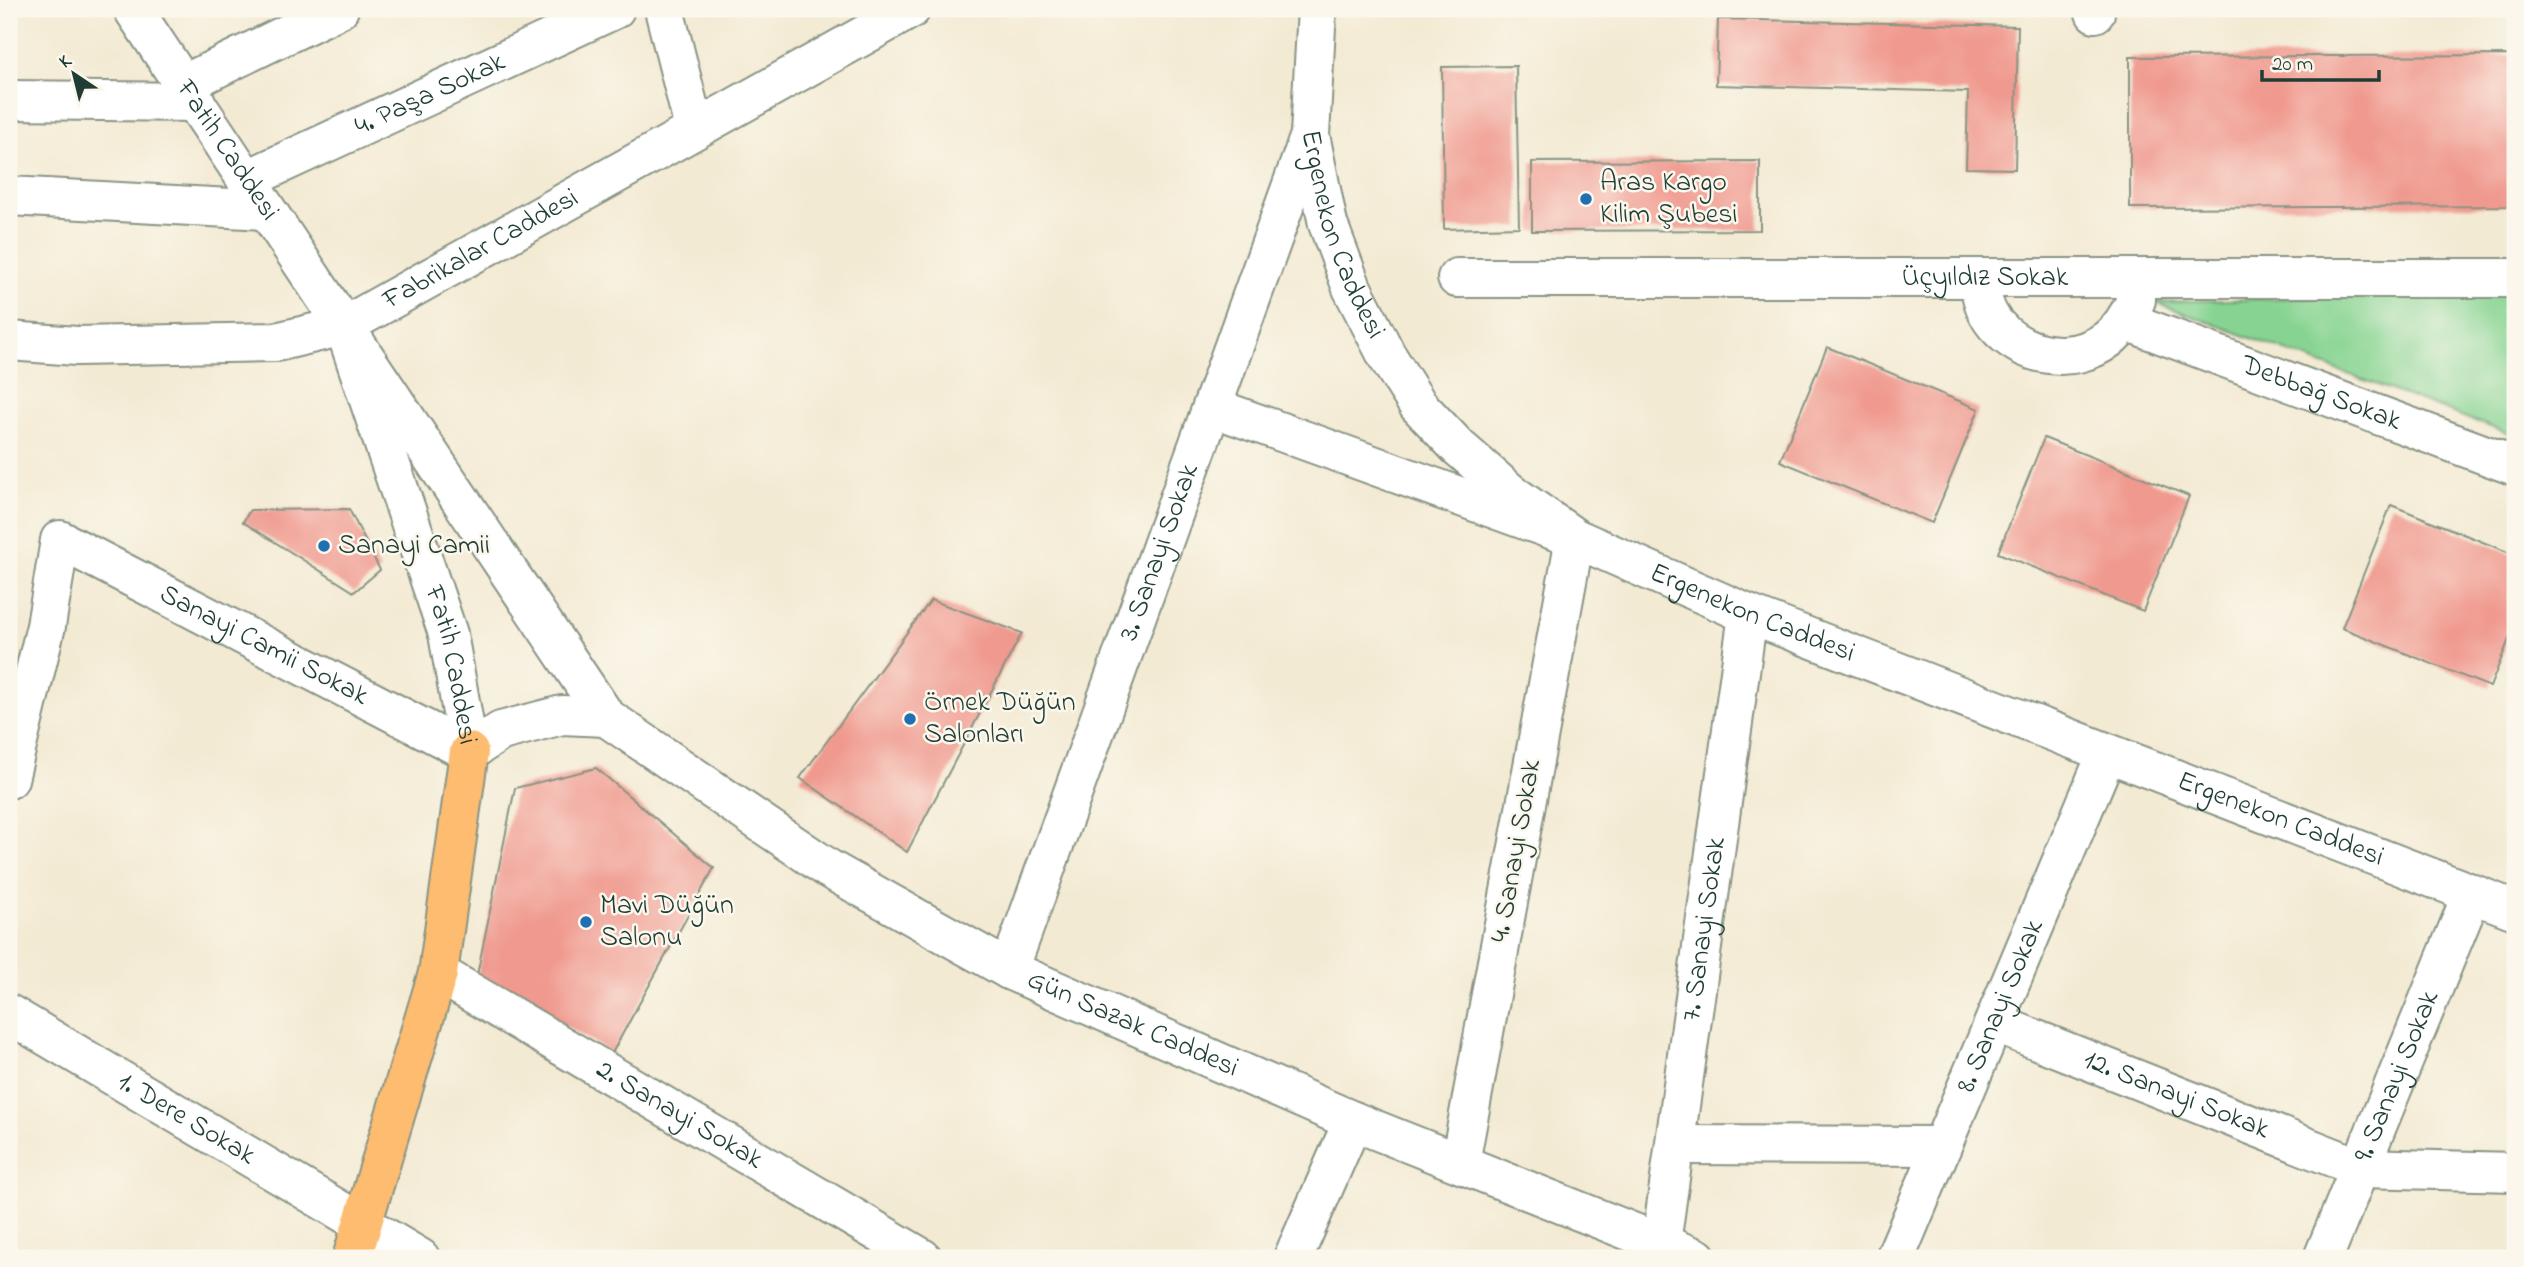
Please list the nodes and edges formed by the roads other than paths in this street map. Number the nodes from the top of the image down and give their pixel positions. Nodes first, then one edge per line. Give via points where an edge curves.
1 (133, 9) edge
2 (340, 9) edge
3 (615, 9) edge
4 (664, 9) edge
5 (911, 9) edge
6 (1317, 9) edge
7 (190, 93) junction
8 (9, 100) edge
9 (694, 128) junction
10 (1310, 135) junction
11 (256, 195) junction
12 (9, 196) edge
13 (1457, 278) dead end
14 (1978, 278) junction
15 (2141, 278) junction
16 (2515, 278) edge
17 (2126, 321) junction
18 (344, 326) junction
19 (9, 341) edge
20 (1212, 407) junction
21 (2515, 466) edge
22 (1575, 538) junction
23 (1748, 614) junction
24 (606, 717) junction
25 (469, 752) junction
26 (2107, 753) junction
27 (9, 779) edge
28 (2472, 894) junction
29 (2515, 910) edge
30 (1009, 970) junction
31 (438, 973) junction
32 (9, 1014) edge
33 (1994, 1023) junction
34 (1353, 1121) junction
35 (1676, 1145) junction
36 (1942, 1146) junction
37 (1460, 1163) junction
38 (2360, 1168) junction
39 (2515, 1172) edge
40 (357, 1242) edge
41 (1673, 1254) edge
42 (420, 1258) edge
43 (922, 1258) edge
44 (1293, 1258) edge
45 (1895, 1258) edge
46 (2323, 1258) edge

1 - 7 street, Fatih Caddesi
2 - 7 street
3 - 11 street, 4. Paşa Sokak
4 - 9 street
5 - 9 street, Fabrikalar Caddesi
6 - 10 street, Ergenekon Caddesi
7 - 8 street
7 - 11 street, Fatih Caddesi
9 - 18 street, Fabrikalar Caddesi
10 - 20 street, 3. Sanayi Sokak
10 - 22 street, Ergenekon Caddesi via 1328,223 1352,288 1418,405 1512,494
11 - 12 street
11 - 18 street, Fatih Caddesi
13 - 14 street, Üçyıldız Sokak
14 - 15 street, Üçyıldız Sokak
14 - 17 street via 1993,323 2034,352 2059,356 2085,352 2107,340
15 - 16 street, Üçyıldız Sokak
15 - 17 street
17 - 21 street, Debbağ Sokak
18 - 19 street, Fabrikalar Caddesi via 276,342 77,346
18 - 24 street
18 - 25 street, Fatih Caddesi via 448,634
20 - 22 street
20 - 30 street, 3. Sanayi Sokak
22 - 23 street, Ergenekon Caddesi
22 - 37 street, 4. Sanayi Sokak
23 - 26 street, Ergenekon Caddesi
23 - 35 street, 7. Sanayi Sokak
24 - 25 street via 562,715 501,731
24 - 30 street, Gün Sazak Caddesi via 830,869
25 - 27 street, Sanayi Camii Sokak via 60,540 46,626
25 - 31 main road, Fatih Caddesi
26 - 28 street, Ergenekon Caddesi
26 - 33 street, 8. Sanayi Sokak
28 - 29 street, Ergenekon Caddesi
28 - 38 street, 9. Sanayi Sokak
30 - 34 street, Gün Sazak Caddesi
31 - 40 main road, Fatih Caddesi
31 - 43 street, 2. Sanayi Sokak
32 - 40 street, 1. Dere Sokak
33 - 36 street, 8. Sanayi Sokak
33 - 38 street, 12. Sanayi Sokak
34 - 37 street, Gün Sazak Caddesi
34 - 44 street
35 - 36 street
35 - 41 street, 7. Sanayi Sokak
36 - 45 street, 8. Sanayi Sokak
37 - 41 street, Gün Sazak Caddesi
38 - 39 street
38 - 46 street, 9. Sanayi Sokak
40 - 42 street, 1. Dere Sokak

